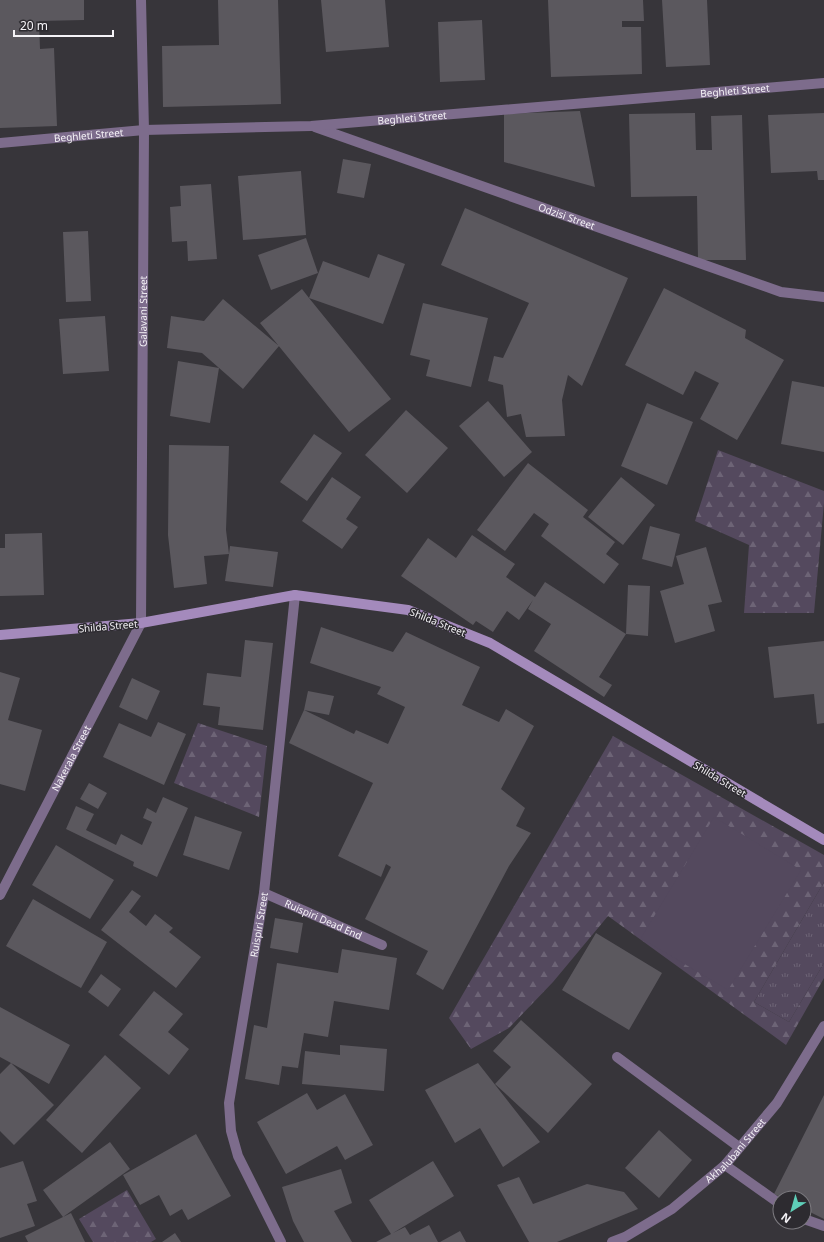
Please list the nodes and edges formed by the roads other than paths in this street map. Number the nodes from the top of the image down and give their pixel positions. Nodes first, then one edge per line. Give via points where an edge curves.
1 (141, 0) edge
2 (824, 83) edge
3 (311, 126) junction
4 (144, 130) junction
5 (0, 143) edge
6 (824, 297) edge
7 (294, 595) junction
8 (141, 623) junction
9 (0, 635) edge
10 (824, 840) edge
11 (264, 893) junction
12 (0, 894) edge
13 (382, 945) dead end
14 (824, 1026) edge
15 (617, 1057) dead end
16 (739, 1148) junction
17 (725, 1165) junction
18 (772, 1198) edge
19 (812, 1222) edge
20 (824, 1226) edge
21 (281, 1242) edge
22 (612, 1242) edge

1 - 4 street, Galavani Street
2 - 3 street, Beghleti Street
3 - 4 street, Beghleti Street
3 - 6 street, Odzisi Street via 781,292
4 - 5 street, Beghleti Street
4 - 8 street, Galavani Street
7 - 8 street, Shilda Street
7 - 10 street, Shilda Street via 408,610 490,643
7 - 11 street, Ruispiri Street
8 - 9 street, Shilda Street
8 - 12 street, Nakerala Street
11 - 13 street, Ruispiri Dead End
11 - 21 street, Ruispiri Street via 228,1103 231,1131 238,1156
14 - 16 street, Akhalubani Street via 777,1103
15 - 16 street
16 - 17 street, Akhalubani Street
17 - 18 street
17 - 22 street, Akhalubani Street via 672,1209
19 - 20 street

